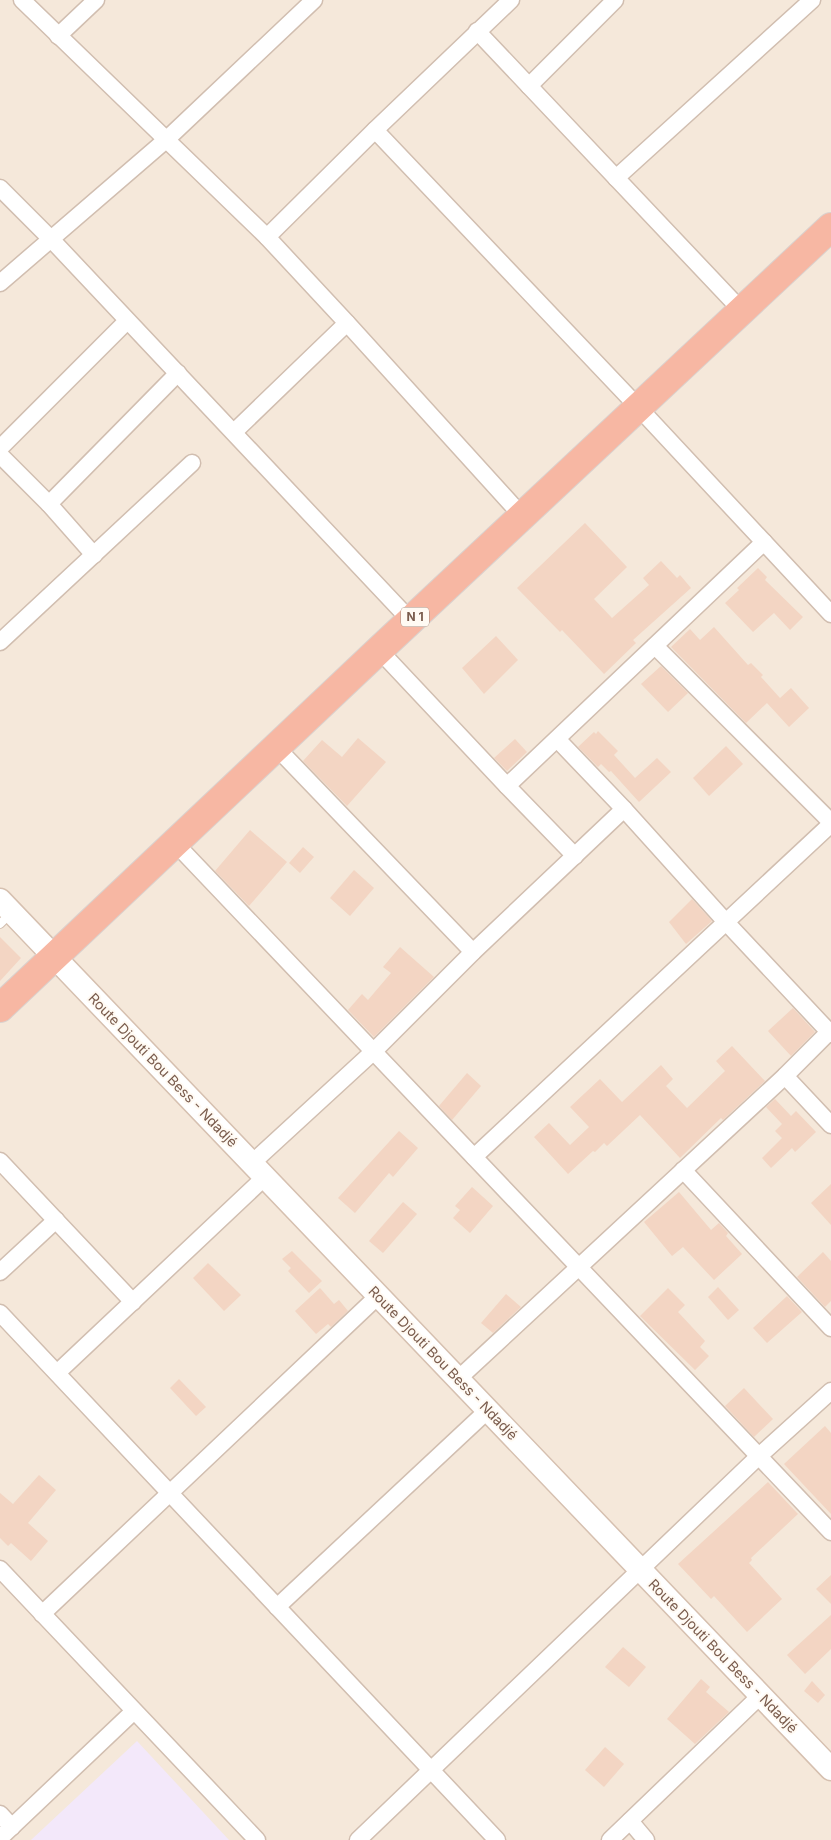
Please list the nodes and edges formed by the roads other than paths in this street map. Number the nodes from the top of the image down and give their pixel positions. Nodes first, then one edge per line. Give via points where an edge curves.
1 (22, 0) edge
2 (96, 0) edge
3 (314, 0) edge
4 (511, 0) edge
5 (812, 0) edge
6 (606, 3) edge
7 (477, 31) junction
8 (58, 36) junction
9 (529, 86) junction
10 (375, 130) junction
11 (167, 139) junction
12 (616, 178) junction
13 (0, 188) edge
14 (831, 227) edge
15 (267, 237) junction
16 (50, 238) junction
17 (0, 283) edge
18 (742, 311) junction
19 (127, 321) junction
20 (347, 323) junction
21 (178, 373) junction
22 (639, 408) junction
23 (234, 432) junction
24 (0, 448) edge
25 (0, 456) edge
26 (192, 463) dead end
27 (49, 504) junction
28 (523, 517) junction
29 (764, 542) junction
30 (94, 555) junction
31 (831, 614) edge
32 (411, 621) junction
33 (0, 642) edge
34 (655, 646) junction
35 (379, 650) junction
36 (558, 740) junction
37 (277, 748) junction
38 (507, 786) junction
39 (624, 809) junction
40 (831, 823) edge
41 (175, 844) junction
42 (575, 856) junction
43 (4, 912) edge
44 (726, 922) junction
45 (473, 952) junction
46 (54, 957) junction
47 (0, 1008) edge
48 (830, 1033) edge
49 (374, 1051) junction
50 (785, 1076) junction
51 (831, 1125) edge
52 (474, 1157) junction
53 (0, 1161) edge
54 (259, 1170) junction
55 (683, 1170) junction
56 (56, 1220) junction
57 (579, 1267) junction
58 (0, 1272) edge
59 (378, 1296) junction
60 (133, 1302) junction
61 (0, 1313) edge
62 (831, 1328) edge
63 (57, 1373) junction
64 (458, 1379) junction
65 (831, 1391) edge
66 (488, 1410) junction
67 (759, 1456) junction
68 (169, 1492) junction
69 (831, 1532) edge
70 (0, 1570) edge
71 (641, 1570) junction
72 (277, 1607) junction
73 (42, 1614) junction
74 (761, 1695) junction
75 (134, 1711) junction
76 (831, 1769) edge
77 (430, 1770) junction
78 (0, 1814) edge
79 (630, 1821) junction
80 (12, 1827) junction
81 (0, 1838) edge
82 (257, 1840) edge
83 (358, 1840) edge
84 (496, 1840) edge
85 (610, 1840) edge
86 (646, 1840) edge

1 - 8 street
2 - 8 street
3 - 11 street
4 - 7 street
5 - 12 street
6 - 9 street
7 - 9 street
7 - 10 street
8 - 11 street
9 - 12 street
10 - 15 street
10 - 22 street
11 - 15 street
11 - 16 street
12 - 18 street
13 - 16 street
14 - 18 highway, N 1
15 - 20 street
16 - 17 street
16 - 19 street
18 - 22 highway, N 1
19 - 21 street
19 - 24 street
20 - 23 street
20 - 28 street
21 - 23 street
21 - 27 street
22 - 28 highway, N 1
22 - 29 street
23 - 32 street
25 - 27 street
26 - 30 street
27 - 30 street
28 - 32 highway, N 1
29 - 31 street
29 - 34 street
30 - 33 street
32 - 35 highway, N 1
34 - 36 street
34 - 40 street
35 - 37 highway, N 1
35 - 38 street
36 - 38 street
36 - 39 street
37 - 41 highway, N 1
37 - 45 street
38 - 42 street
39 - 42 street
39 - 44 street
40 - 44 street
41 - 46 highway, N 1
41 - 49 street
42 - 45 street
43 - 46 main road, Route Djouti Bou Bess - Ndadjé
44 - 48 street
44 - 52 street
45 - 49 street
46 - 47 highway, N 1
46 - 54 main road, Route Djouti Bou Bess - Ndadjé
48 - 50 street
49 - 52 street
49 - 54 street
50 - 51 street
50 - 55 street
52 - 57 street
53 - 56 street
54 - 59 main road, Route Djouti Bou Bess - Ndadjé
54 - 60 street
55 - 57 street
55 - 62 street
56 - 58 street
56 - 60 street
57 - 64 street
57 - 67 street
59 - 64 main road, Route Djouti Bou Bess - Ndadjé
59 - 68 street
60 - 63 street
61 - 63 street
63 - 68 street
64 - 66 main road, Route Djouti Bou Bess - Ndadjé
65 - 67 street
66 - 71 main road, Route Djouti Bou Bess - Ndadjé
66 - 72 street
67 - 69 street
67 - 71 street
68 - 72 street
68 - 73 street
70 - 73 street
71 - 74 main road, Route Djouti Bou Bess - Ndadjé
71 - 77 street
72 - 77 street
73 - 75 street
74 - 76 main road, Route Djouti Bou Bess - Ndadjé
74 - 79 street
75 - 80 street
75 - 82 street
77 - 83 street
77 - 84 street
78 - 80 street
79 - 85 street
79 - 86 street
80 - 81 street

